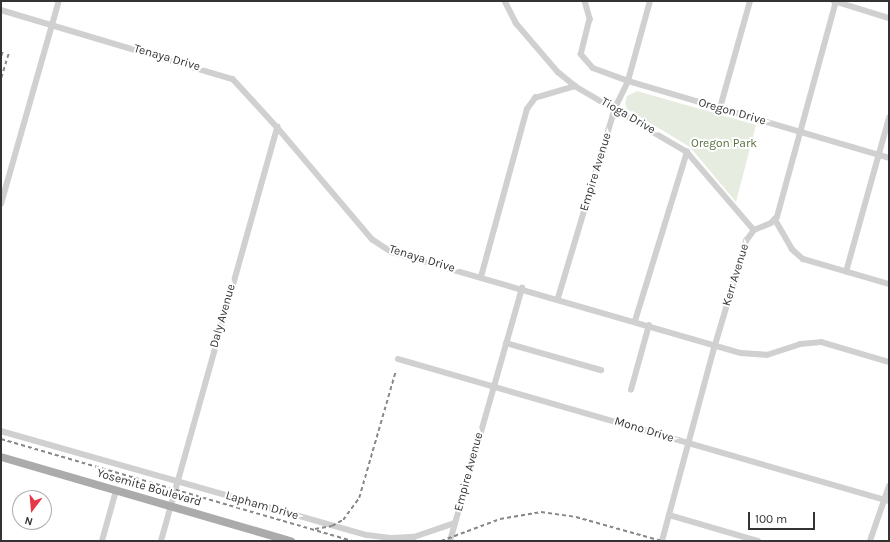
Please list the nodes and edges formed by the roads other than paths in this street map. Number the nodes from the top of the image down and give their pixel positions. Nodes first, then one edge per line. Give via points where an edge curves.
1 (59, 1) edge
2 (505, 1) edge
3 (585, 1) edge
4 (650, 1) edge
5 (750, 1) edge
6 (835, 1) edge
7 (1, 10) edge
8 (889, 18) edge
9 (53, 25) junction
10 (628, 81) junction
11 (575, 86) junction
12 (615, 108) junction
13 (720, 108) junction
14 (889, 118) edge
15 (277, 127) junction
16 (800, 132) junction
17 (687, 152) junction
18 (878, 155) junction
19 (889, 158) edge
20 (1, 204) edge
21 (775, 219) junction
22 (754, 230) junction
23 (846, 272) junction
24 (481, 277) junction
25 (889, 284) edge
26 (522, 288) junction
27 (558, 298) junction
28 (635, 321) junction
29 (650, 325) junction
30 (506, 343) junction
31 (715, 345) junction
32 (398, 359) dead end
33 (889, 362) edge
34 (601, 370) dead end
35 (493, 387) junction
36 (631, 390) dead end
37 (1, 431) edge
38 (688, 443) junction
39 (1, 457) edge
40 (176, 482) junction
41 (889, 486) edge
42 (116, 491) junction
43 (887, 501) edge
44 (171, 506) junction
45 (669, 515) junction
46 (456, 523) junction
47 (102, 541) edge
48 (161, 541) edge
49 (291, 541) edge
50 (450, 541) edge
51 (662, 541) edge
52 (758, 541) edge
53 (870, 541) edge

1 - 9 street
2 - 11 street, Tioga Drive via 519,27 552,66
3 - 10 street, Oregon Drive via 590,19 581,54 593,68
4 - 10 street, Empire Avenue
5 - 13 street
6 - 8 street
6 - 16 street
7 - 9 street, Tenaya Drive
9 - 15 street, Tenaya Drive via 229,77 240,84
9 - 20 street
10 - 12 street, Empire Avenue
10 - 13 street, Oregon Drive
11 - 12 street, Tioga Drive
11 - 24 street via 537,98 528,107
12 - 17 street, Tioga Drive
12 - 27 street, Empire Avenue
13 - 16 street, Oregon Drive
14 - 18 street
15 - 24 street, Tenaya Drive via 377,243 399,255
15 - 40 street, Daly Avenue
16 - 18 street, Oregon Drive
16 - 21 street
17 - 22 street, Tioga Drive
17 - 28 street
18 - 19 street, Oregon Drive
18 - 23 street
21 - 22 street, Kerr Avenue
21 - 23 street via 797,254 809,262
22 - 31 street, Kerr Avenue via 746,241
23 - 25 street
24 - 26 street, Tenaya Drive
26 - 27 street, Tenaya Drive
26 - 30 street, Empire Avenue
27 - 28 street, Tenaya Drive
28 - 29 street, Tenaya Drive
29 - 31 street, Tenaya Drive
29 - 36 street
30 - 34 street
30 - 35 street, Empire Avenue
31 - 33 street, Tenaya Drive via 759,355 776,353 800,344 820,342
31 - 38 street, Kerr Avenue
32 - 35 street, Mono Drive
35 - 38 street, Mono Drive
35 - 46 street, Empire Avenue
37 - 40 street, Lapham Drive
38 - 43 street, Mono Drive
38 - 45 street, Kerr Avenue
39 - 42 main road, Yosemite Boulevard
40 - 44 street, Daly Avenue
40 - 46 street, Lapham Drive via 380,538 414,537
41 - 43 street
42 - 44 main road, Yosemite Boulevard
42 - 47 street
43 - 53 street
44 - 48 street, Daly Avenue
44 - 49 main road, Yosemite Boulevard
45 - 51 street, Kerr Avenue
45 - 52 street
46 - 50 street, Empire Avenue

